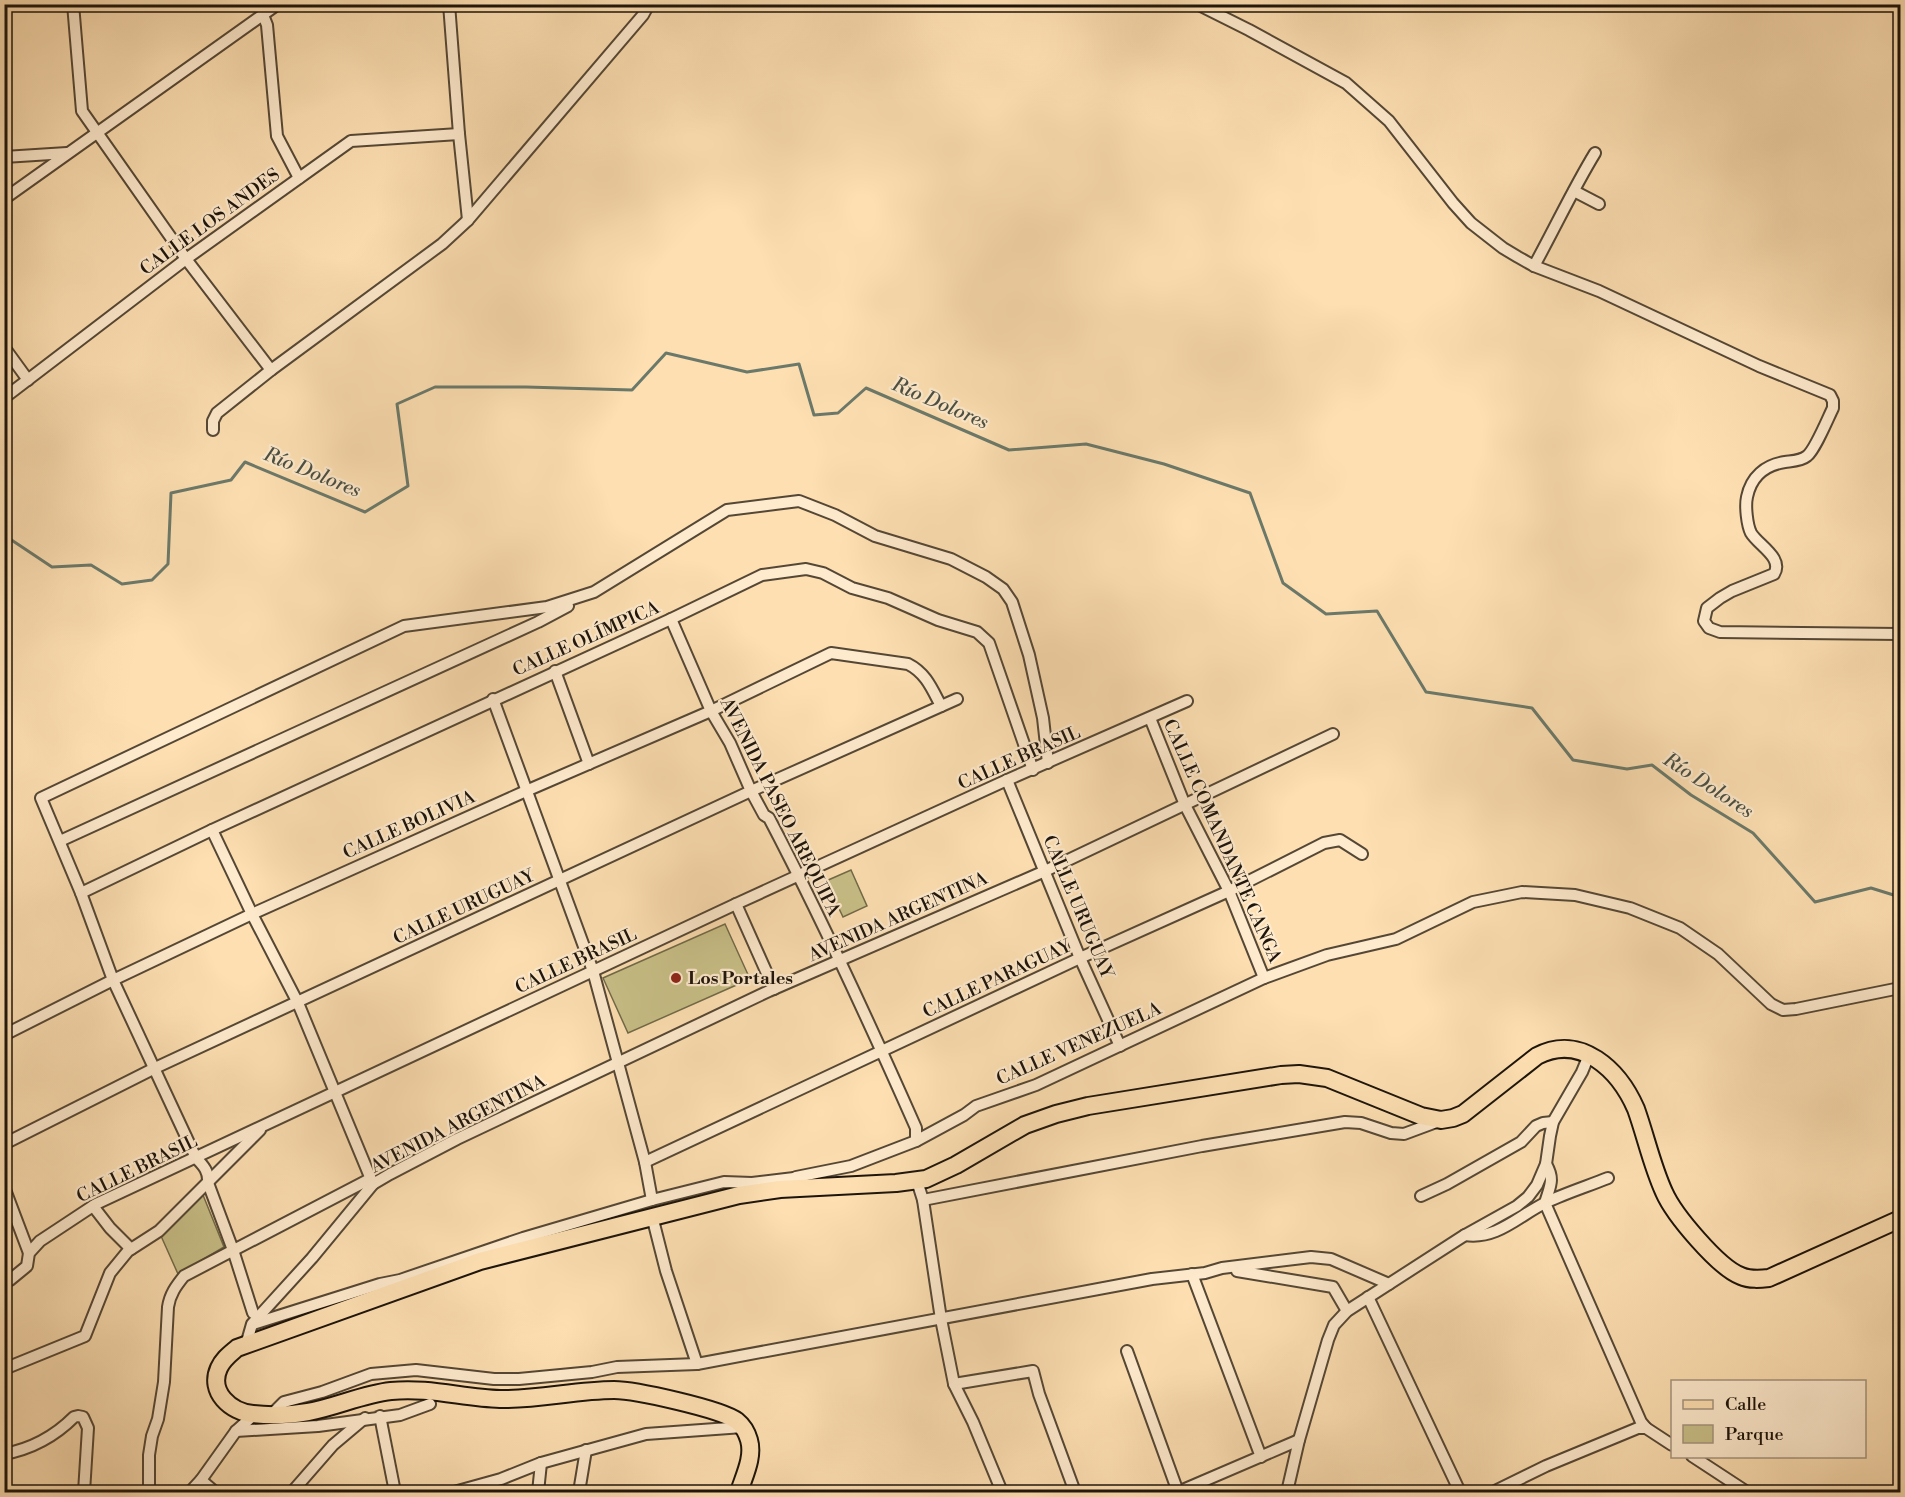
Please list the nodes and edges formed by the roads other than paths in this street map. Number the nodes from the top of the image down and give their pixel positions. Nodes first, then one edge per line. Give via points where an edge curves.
1 (73, 4) edge
2 (278, 4) edge
3 (449, 4) edge
4 (649, 4) edge
5 (1197, 4) edge
6 (263, 15) junction
7 (97, 134) junction
8 (459, 134) junction
9 (68, 153) junction
10 (1596, 153) dead end
11 (4, 158) edge
12 (299, 178) junction
13 (1574, 191) junction
14 (4, 199) edge
15 (1599, 204) dead end
16 (468, 220) junction
17 (186, 259) junction
18 (1534, 266) junction
19 (4, 347) edge
20 (271, 370) junction
21 (28, 380) junction
22 (4, 398) edge
23 (213, 430) dead end
24 (594, 591) junction
25 (671, 619) junction
26 (1900, 634) edge
27 (555, 671) junction
28 (493, 699) junction
29 (957, 699) dead end
30 (1187, 701) dead end
31 (941, 706) junction
32 (711, 711) junction
33 (1150, 718) junction
34 (1333, 734) dead end
35 (589, 764) junction
36 (1048, 764) junction
37 (1033, 770) junction
38 (1007, 780) junction
39 (526, 791) junction
40 (751, 791) junction
41 (1185, 805) junction
42 (212, 830) junction
43 (60, 842) junction
44 (1362, 854) dead end
45 (1044, 870) junction
46 (799, 876) junction
47 (560, 880) junction
48 (1228, 891) junction
49 (81, 893) junction
50 (736, 904) junction
51 (252, 914) junction
52 (1080, 958) junction
53 (839, 961) junction
54 (593, 970) junction
55 (1264, 978) junction
56 (113, 980) junction
57 (1900, 988) edge
58 (774, 989) junction
59 (298, 1002) junction
60 (4, 1035) edge
61 (1120, 1046) junction
62 (882, 1051) junction
63 (1589, 1055) junction
64 (617, 1064) junction
65 (155, 1068) junction
66 (335, 1092) junction
67 (1441, 1120) junction
68 (1553, 1122) junction
69 (265, 1126) junction
70 (916, 1141) junction
71 (4, 1144) edge
72 (196, 1158) junction
73 (645, 1162) junction
74 (1546, 1164) junction
75 (796, 1177) junction
76 (1608, 1178) dead end
77 (372, 1181) junction
78 (917, 1181) junction
79 (208, 1183) junction
80 (4, 1187) edge
81 (780, 1189) junction
82 (1421, 1196) dead end
83 (923, 1200) junction
84 (1545, 1203) junction
85 (93, 1206) junction
86 (652, 1208) junction
87 (1900, 1219) edge
88 (1465, 1235) junction
89 (132, 1249) junction
90 (233, 1250) junction
91 (29, 1253) junction
92 (1222, 1268) junction
93 (1192, 1274) junction
94 (4, 1283) edge
95 (1389, 1284) junction
96 (1368, 1298) junction
97 (1347, 1311) junction
98 (253, 1318) junction
99 (941, 1319) junction
100 (246, 1345) junction
101 (1127, 1351) dead end
102 (697, 1364) junction
103 (4, 1369) edge
104 (954, 1384) junction
105 (430, 1404) dead end
106 (263, 1414) junction
107 (380, 1416) junction
108 (365, 1418) junction
109 (743, 1427) junction
110 (1646, 1428) junction
111 (236, 1431) junction
112 (1299, 1440) junction
113 (1671, 1444) edge
114 (586, 1450) junction
115 (4, 1454) edge
116 (1261, 1457) junction
117 (1695, 1458) edge
118 (542, 1463) junction
119 (86, 1467) junction
120 (201, 1480) junction
121 (74, 1492) edge
122 (84, 1492) edge
123 (149, 1492) edge
124 (190, 1492) edge
125 (215, 1492) edge
126 (292, 1492) edge
127 (395, 1492) edge
128 (454, 1492) edge
129 (538, 1492) edge
130 (579, 1492) edge
131 (739, 1492) edge
132 (1002, 1492) edge
133 (1075, 1492) edge
134 (1178, 1492) edge
135 (1287, 1492) edge
136 (1460, 1492) edge
137 (1493, 1492) edge
138 (1747, 1492) edge

1 - 7 street via 82,111
2 - 6 street
3 - 8 street
4 - 16 street
5 - 18 street via 1346,83 1389,122 1471,223
6 - 7 street
6 - 12 street via 277,136
7 - 9 street
7 - 17 street
8 - 12 street, CALLE LOS ANDES via 351,141
8 - 16 street
9 - 11 street
9 - 14 street
10 - 13 street
12 - 17 street, CALLE LOS ANDES
13 - 15 street
13 - 18 street
16 - 20 street via 442,244
17 - 20 street
17 - 21 street, CALLE LOS ANDES
18 - 26 street via 1599,291 1830,395 1833,401 1809,454 1761,471 1746,498 1751,532 1773,556 1777,570 1720,597 1707,608 1704,621 1709,628 1720,632
19 - 21 street
20 - 23 street via 217,413
21 - 22 street, CALLE LOS ANDES
24 - 36 street via 727,510 799,501 874,536 951,559 1003,589 1012,602 1029,655
24 - 43 street via 538,622
24 - 43 street via 547,607 404,626 41,798
25 - 27 street, CALLE OLÍMPICA
25 - 32 street, AVENIDA PASEO AREQUIPA
25 - 37 street, CALLE OLÍMPICA via 762,575 806,569 977,632 989,642
27 - 28 street, CALLE OLÍMPICA
27 - 35 street
28 - 39 street
28 - 42 street, CALLE OLÍMPICA
29 - 31 street, CALLE URUGUAY
30 - 33 street, CALLE BRASIL
31 - 32 street, CALLE BOLIVIA via 925,676 908,664 831,653
31 - 40 street, CALLE URUGUAY
32 - 35 street, CALLE BOLIVIA
32 - 40 street, AVENIDA PASEO AREQUIPA
33 - 36 street, CALLE BRASIL
33 - 41 street, CALLE COMANDANTE CANGA
34 - 41 street, AVENIDA ARGENTINA
35 - 39 street, CALLE BOLIVIA
36 - 37 street, CALLE BRASIL
37 - 38 street, CALLE BRASIL
38 - 45 street, CALLE URUGUAY
38 - 46 street, CALLE BRASIL
39 - 47 street
39 - 51 street, CALLE BOLIVIA
40 - 46 street, AVENIDA PASEO AREQUIPA
40 - 47 street, CALLE URUGUAY
41 - 45 street, AVENIDA ARGENTINA
41 - 48 street, CALLE COMANDANTE CANGA
42 - 49 street, CALLE OLÍMPICA
42 - 51 street
43 - 49 street
44 - 48 street, CALLE PARAGUAY via 1340,840 1333,840
45 - 52 street, CALLE URUGUAY
45 - 53 street, AVENIDA ARGENTINA
46 - 50 street, CALLE BRASIL
46 - 53 street, AVENIDA PASEO AREQUIPA
47 - 54 street
47 - 59 street, CALLE URUGUAY
48 - 52 street, CALLE PARAGUAY
48 - 55 street, CALLE COMANDANTE CANGA
49 - 56 street
50 - 54 street, CALLE BRASIL
50 - 58 street
51 - 56 street, CALLE BOLIVIA
51 - 59 street
52 - 61 street, CALLE URUGUAY
52 - 62 street, CALLE PARAGUAY
53 - 58 street, AVENIDA ARGENTINA
53 - 62 street, AVENIDA PASEO AREQUIPA
54 - 64 street
54 - 66 street, CALLE BRASIL
55 - 57 street, CALLE VENEZUELA via 1327,955 1396,939 1473,902 1522,892 1575,895 1630,908 1680,928 1718,954 1771,1004 1783,1010
55 - 61 street, CALLE VENEZUELA
56 - 60 street, CALLE BOLIVIA
56 - 65 street
58 - 64 street, AVENIDA ARGENTINA
59 - 65 street, CALLE URUGUAY
59 - 66 street
61 - 70 street, CALLE VENEZUELA via 1036,1085 976,1106
62 - 70 street, AVENIDA PASEO AREQUIPA via 916,1128
62 - 73 street, CALLE PARAGUAY
63 - 67 main road via 1568,1049 1545,1052 1462,1114
63 - 68 street
63 - 87 main road via 1615,1076 1632,1100 1665,1195 1733,1273 1769,1278
64 - 73 street
64 - 77 street, AVENIDA ARGENTINA
65 - 71 street, CALLE URUGUAY
65 - 72 street
66 - 69 street, CALLE BRASIL
66 - 77 street
67 - 78 main road via 1421,1116 1327,1078 1281,1075 1056,1114 1025,1125 957,1165
67 - 83 street via 1404,1134 1345,1122
68 - 74 street
68 - 82 street via 1536,1126 1521,1142
69 - 72 street, CALLE BRASIL
69 - 79 street
70 - 75 street, CALLE VENEZUELA via 851,1166
72 - 79 street via 208,1175
72 - 85 street, CALLE BRASIL
73 - 86 street
74 - 84 street via 1552,1174
74 - 88 street via 1538,1185 1528,1197
75 - 81 street, CALLE VENEZUELA
75 - 86 street via 724,1182
76 - 84 street
77 - 90 street
77 - 98 street, AVENIDA ARGENTINA via 312,1258
78 - 81 main road
78 - 83 street
79 - 89 street via 159,1230
79 - 90 street
80 - 91 street
81 - 86 main road
83 - 99 street
84 - 88 street via 1516,1222 1478,1237
84 - 110 street
85 - 89 street
85 - 91 street, CALLE BRASIL via 40,1240
86 - 98 street via 523,1238 400,1280
86 - 100 main road via 480,1261
86 - 102 street via 666,1271
88 - 95 street
89 - 103 street via 110,1273 86,1336
90 - 98 street
90 - 123 street via 184,1276 170,1295 164,1382 149,1455
91 - 94 street, CALLE BRASIL via 27,1266
92 - 93 street
92 - 95 street via 1311,1257 1331,1259
92 - 97 street via 1333,1287
93 - 99 street
93 - 116 street
95 - 96 street
96 - 97 street
96 - 136 street
97 - 112 street via 1334,1324 1328,1340
98 - 100 street, AVENIDA ARGENTINA
99 - 102 street
99 - 104 street
100 - 106 main road via 226,1357 216,1381 228,1406
101 - 134 street
102 - 106 street via 617,1367 519,1379 396,1371 371,1374 284,1402
104 - 132 street
104 - 133 street via 1033,1371
105 - 107 street via 400,1415
106 - 109 main road via 308,1412 391,1391 423,1390 502,1400 615,1390 718,1413
106 - 111 street
107 - 108 street
107 - 127 street
108 - 111 street via 318,1426
108 - 126 street via 333,1445
109 - 114 street via 646,1434
109 - 131 main road via 750,1457
110 - 113 street
110 - 137 street via 1627,1431
111 - 120 street
112 - 116 street
112 - 135 street
114 - 118 street
114 - 130 street
115 - 119 street via 47,1439 78,1416 83,1417 88,1428
116 - 134 street
117 - 138 street
118 - 128 street
118 - 129 street
119 - 121 street
119 - 122 street
120 - 124 street
120 - 125 street

